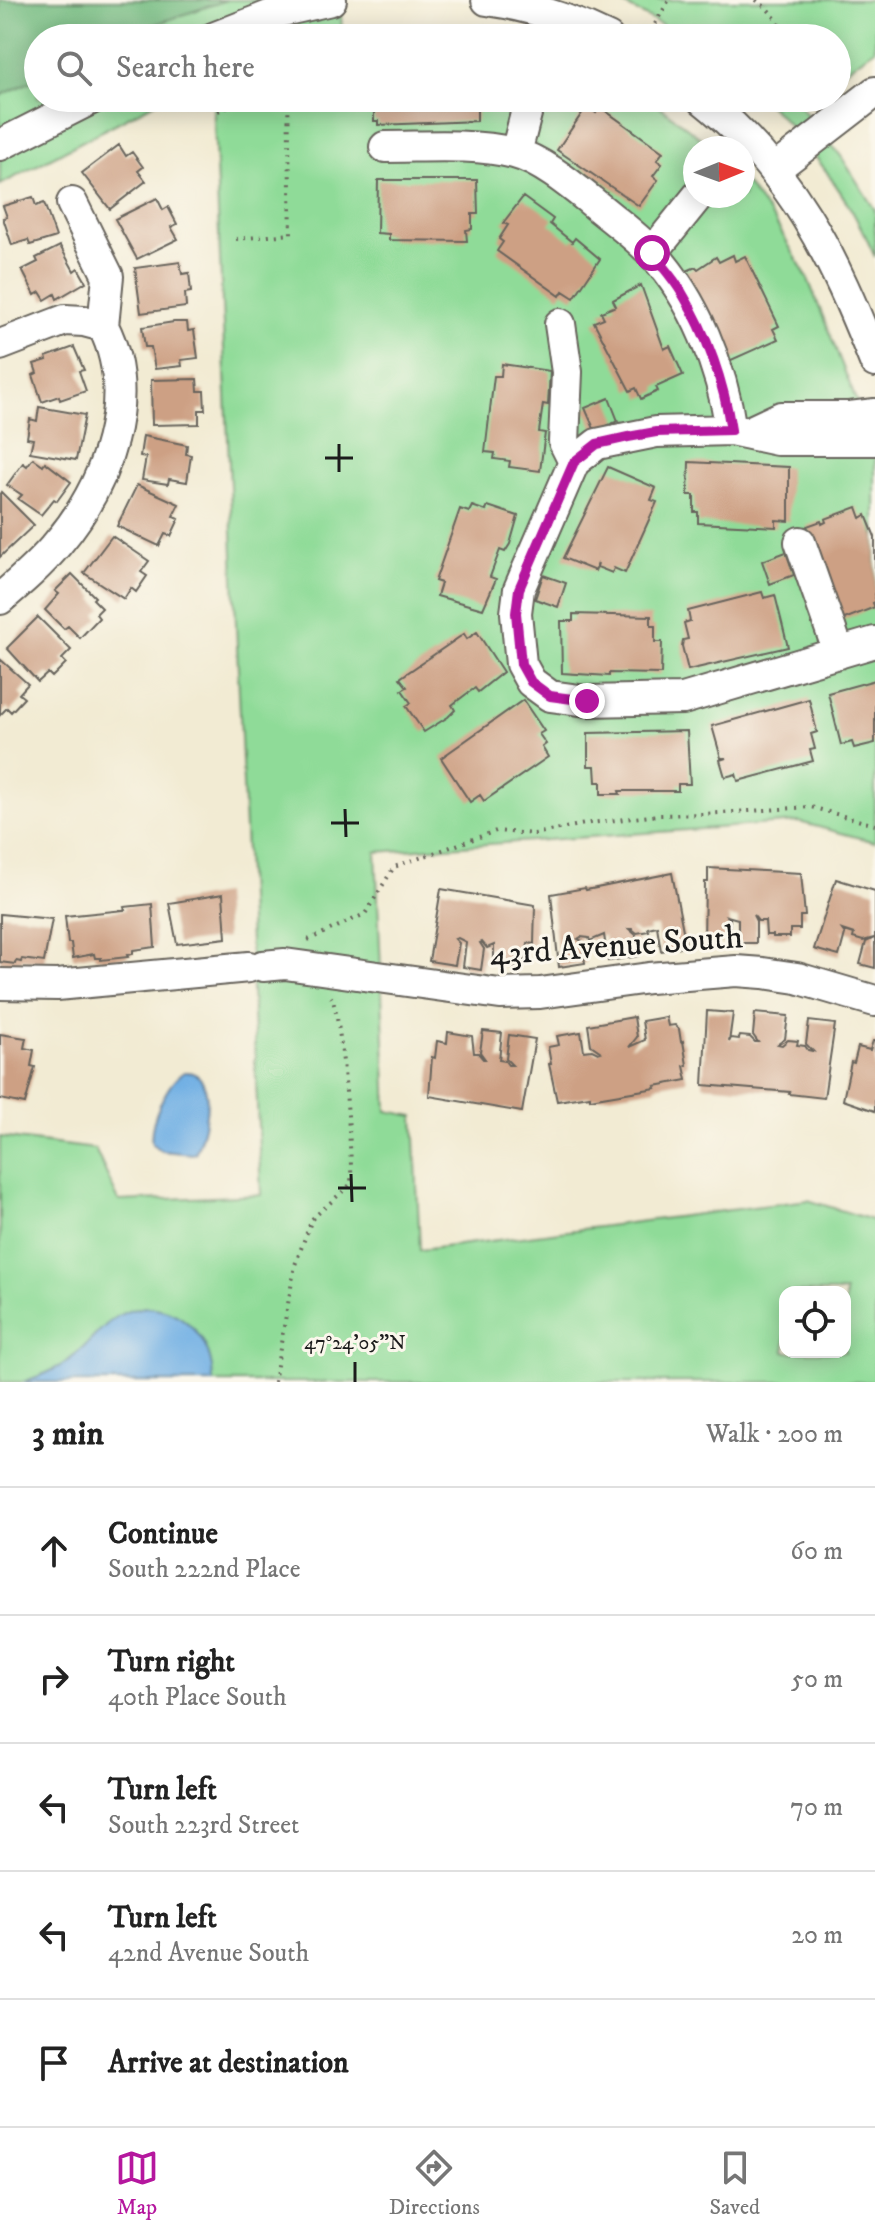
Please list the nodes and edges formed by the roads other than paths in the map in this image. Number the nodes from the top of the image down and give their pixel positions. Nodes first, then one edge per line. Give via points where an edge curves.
1 (331, 0) edge
2 (487, 0) edge
3 (582, 11) edge
4 (247, 24) edge
5 (875, 92) edge
6 (851, 110) edge
7 (65, 112) edge
8 (526, 112) edge
9 (717, 112) edge
10 (849, 112) edge
11 (0, 145) edge
12 (385, 147) dead end
13 (516, 153) junction
14 (775, 169) junction
15 (72, 203) dead end
16 (688, 208) edge
17 (652, 253) junction
18 (560, 324) dead end
19 (103, 326) junction
20 (0, 345) edge
21 (875, 362) edge
22 (875, 414) edge
23 (740, 431) junction
24 (875, 440) edge
25 (574, 462) junction
26 (800, 542) dead end
27 (0, 599) edge
28 (875, 642) edge
29 (839, 653) junction
30 (0, 984) edge
31 (875, 1001) edge

1 - 4 street
2 - 3 street
5 - 6 street
7 - 11 street
8 - 13 street
9 - 14 street
10 - 14 street
12 - 13 street
13 - 17 street via 563,178
14 - 21 street via 822,242
15 - 19 street via 108,276
16 - 17 street
17 - 23 street via 682,292
18 - 25 street via 567,372 564,442
19 - 20 street via 65,320
19 - 27 street via 113,346 120,405 111,446 80,514
22 - 23 street via 781,417
23 - 24 street via 777,440
23 - 25 street via 628,437 597,444
25 - 29 street via 519,589 516,613 521,664 531,682 550,696 587,701 683,699
26 - 29 street
28 - 29 street
30 - 31 street, 43rd Avenue South via 57,985 285,964 500,994 736,971 797,978

